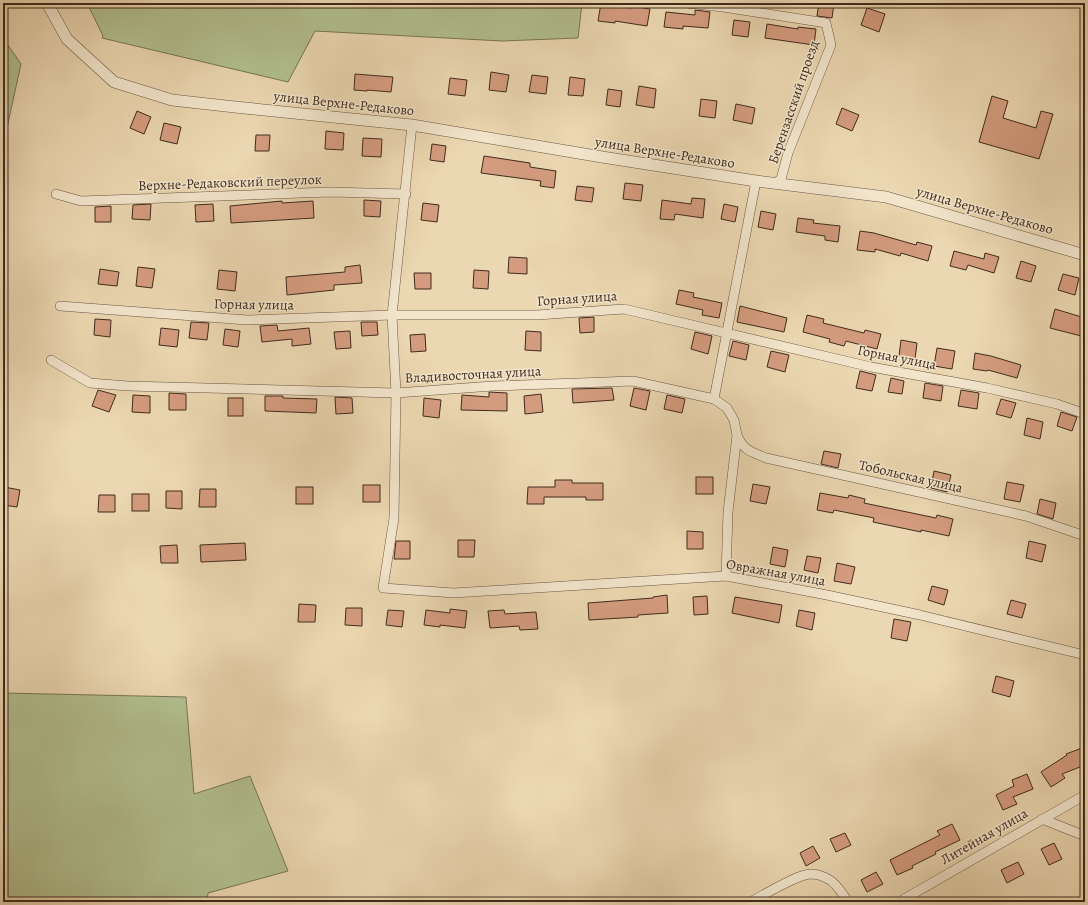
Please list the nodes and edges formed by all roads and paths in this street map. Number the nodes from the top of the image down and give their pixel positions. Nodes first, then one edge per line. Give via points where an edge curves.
1 (47, 3) edge
2 (686, 3) edge
3 (412, 125) junction
4 (756, 181) junction
5 (775, 183) junction
6 (56, 194) dead end
7 (406, 194) junction
8 (1085, 255) edge
9 (60, 306) dead end
10 (392, 315) junction
11 (726, 332) junction
12 (51, 360) dead end
13 (396, 393) junction
14 (714, 399) junction
15 (1085, 414) edge
16 (737, 435) junction
17 (1085, 536) edge
18 (726, 576) junction
19 (1085, 655) edge
20 (1085, 795) edge
21 (1042, 819) junction
22 (1085, 836) edge
23 (750, 902) edge
24 (848, 902) edge
25 (898, 902) edge

1 - 3 street, улица Верхне-Редаково via 67,39 114,82 172,100
2 - 5 street, Берензасский проезд via 826,23 831,45 788,153 781,179
3 - 4 street, улица Верхне-Редаково
3 - 7 street
4 - 5 street, улица Верхне-Редаково
4 - 11 street
5 - 8 street, улица Верхне-Редаково via 886,197
6 - 7 street, Верхне-Редаковский переулок via 82,202 330,192
7 - 10 street
9 - 10 street, Горная улица via 247,320
10 - 11 street, Горная улица via 537,315 624,309
10 - 13 street
11 - 14 street
11 - 15 street, Горная улица via 871,367 987,388 1057,404
12 - 13 street, Владивосточная улица via 90,383
13 - 14 street, Владивосточная улица via 493,386 633,381
13 - 18 street, Овражная улица via 394,518 383,588 454,593
14 - 16 street, Владивосточная улица via 727,408 734,420
16 - 17 street, Тобольская улица via 741,445 766,458 1026,516
16 - 18 street, Владивосточная улица via 728,512
18 - 19 street, Овражная улица via 920,615
20 - 21 street, Литейная улица
21 - 22 street
21 - 25 street, Литейная улица
23 - 24 street via 809,874 830,879

